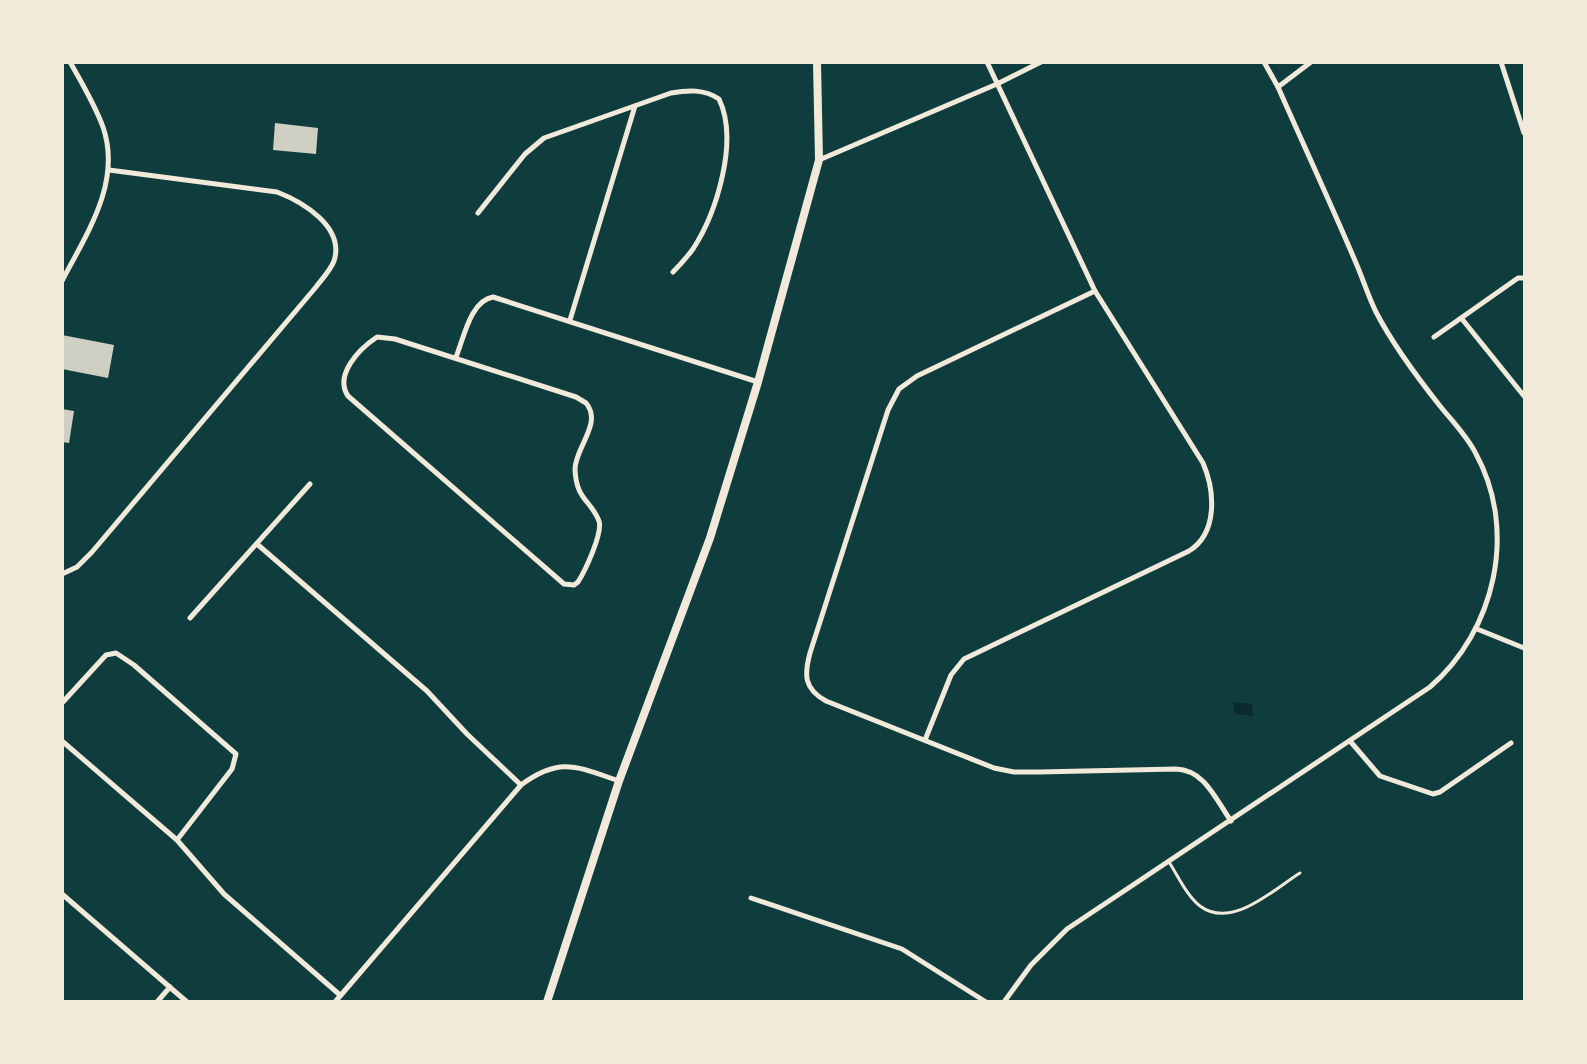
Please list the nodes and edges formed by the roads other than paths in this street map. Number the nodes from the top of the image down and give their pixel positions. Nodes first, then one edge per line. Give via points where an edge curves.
1 (70, 62) edge
2 (816, 62) edge
3 (987, 62) edge
4 (1040, 62) edge
5 (1264, 62) edge
6 (1311, 62) edge
7 (1501, 62) edge
8 (997, 84) junction
9 (1278, 87) junction
10 (636, 106) junction
11 (1524, 133) edge
12 (819, 160) junction
13 (109, 170) junction
14 (478, 213) dead end
15 (673, 272) dead end
16 (1524, 278) edge
17 (62, 281) edge
18 (1095, 291) junction
19 (1462, 319) junction
20 (570, 320) junction
21 (1434, 337) dead end
22 (456, 357) junction
23 (758, 382) junction
24 (1524, 396) edge
25 (310, 484) dead end
26 (258, 544) junction
27 (62, 574) edge
28 (190, 618) dead end
29 (1477, 629) junction
30 (1524, 648) edge
31 (62, 703) edge
32 (62, 740) edge
33 (925, 740) junction
34 (1350, 742) junction
35 (1511, 742) dead end
36 (620, 781) junction
37 (521, 785) junction
38 (1231, 821) junction
39 (177, 840) junction
40 (1169, 862) junction
41 (1300, 872) dead end
42 (62, 894) edge
43 (751, 898) dead end
44 (170, 987) junction
45 (340, 995) junction
46 (157, 1002) edge
47 (187, 1002) edge
48 (335, 1002) edge
49 (547, 1002) edge
50 (986, 1002) edge
51 (1004, 1002) edge

1 - 13 street via 104,128
2 - 12 street
3 - 8 street
4 - 8 street
5 - 9 street
6 - 9 street
7 - 11 street
8 - 12 street
8 - 18 street
9 - 29 street via 1376,312 1418,378 1476,454 1485,476 1494,509 1497,553 1488,604
10 - 14 street via 538,142 516,164
10 - 15 street via 671,93 700,91 719,98 726,119 726,158 714,200 693,248
10 - 20 street
12 - 23 street
13 - 17 street via 98,210
13 - 27 street via 277,192 320,218 334,240 334,262 92,552 77,567
16 - 19 street via 1518,278
18 - 33 street via 1202,463 1211,487 1209,528 1200,544 1189,551 964,659 951,675
18 - 33 street via 917,376 900,389 888,410 810,653 806,679 811,691 826,701
19 - 21 street
19 - 24 street
20 - 22 street via 488,298 476,308
20 - 23 street
22 - 22 street via 576,397 589,406 589,430 575,469 578,490 598,520 600,530 574,585 564,584 359,408 343,389 346,371 364,347 377,337
23 - 36 street via 710,538
25 - 26 street
26 - 28 street
26 - 37 street via 427,692
29 - 30 street
29 - 34 street via 1464,651 1441,677
31 - 39 street via 106,655 116,653 236,754 232,769
32 - 39 street
33 - 38 street via 978,763 1014,772 1189,771 1202,779
34 - 35 street via 1380,776 1433,794
34 - 38 street
36 - 37 street via 567,766 546,769
36 - 49 street
37 - 45 street
38 - 40 street
39 - 45 street via 224,894
40 - 41 lane via 1192,898 1214,912 1233,912 1248,906
40 - 51 street via 1067,929 1031,966
42 - 44 street
43 - 50 street via 902,948
44 - 46 street
44 - 47 street
45 - 48 street

